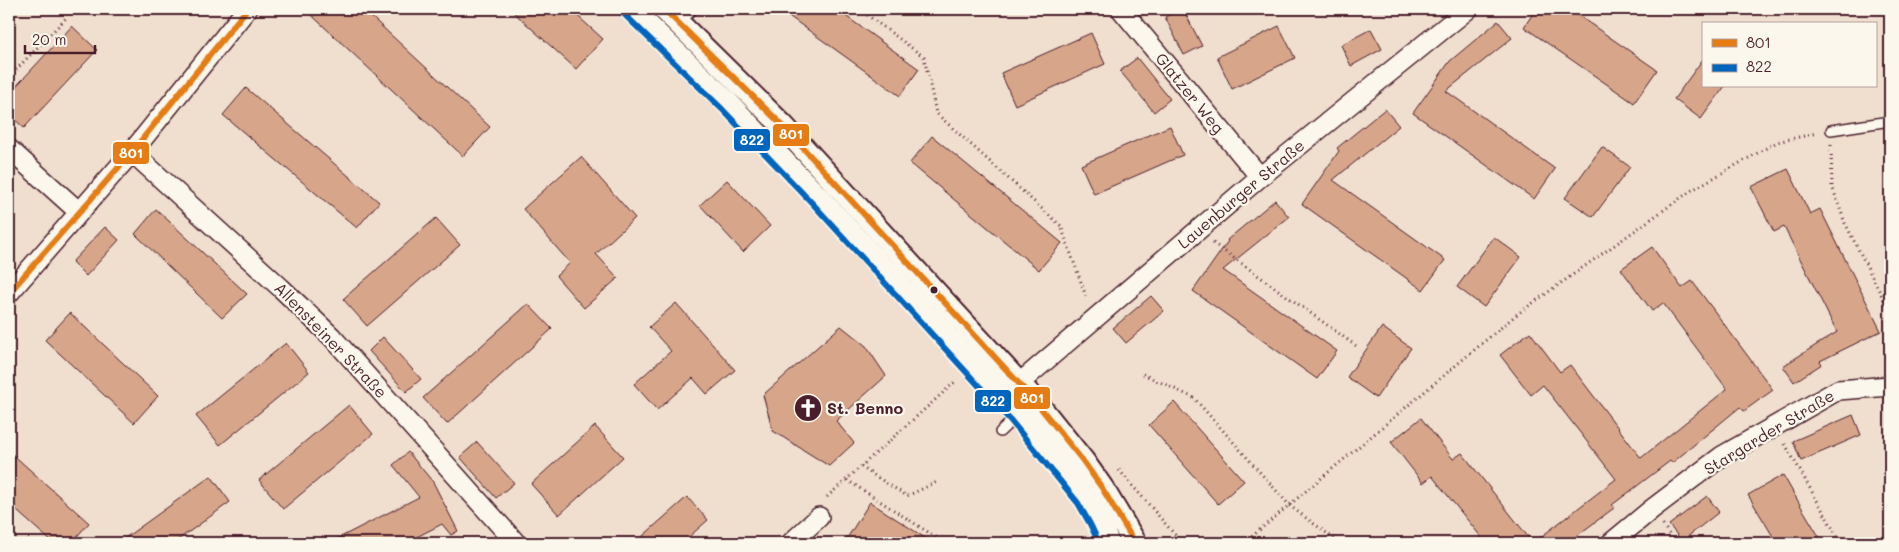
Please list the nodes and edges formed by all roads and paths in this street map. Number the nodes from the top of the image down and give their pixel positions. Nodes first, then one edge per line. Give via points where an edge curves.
1 (247, 9) edge
2 (632, 9) edge
3 (859, 9) edge
4 (1121, 9) edge
5 (1468, 9) edge
6 (67, 17) dead end
7 (679, 20) edge
8 (9, 77) edge
9 (1890, 120) edge
10 (1831, 130) junction
11 (9, 149) edge
12 (132, 152) junction
13 (1260, 177) junction
14 (78, 211) junction
15 (1196, 231) junction
16 (9, 293) edge
17 (1890, 312) edge
18 (1094, 319) junction
19 (1359, 348) dead end
20 (1143, 374) dead end
21 (955, 382) dead end
22 (1890, 386) edge
23 (1011, 391) junction
24 (1026, 408) junction
25 (1775, 427) junction
26 (1000, 432) dead end
27 (861, 467) junction
28 (847, 480) junction
29 (939, 481) dead end
30 (1290, 506) junction
31 (819, 517) joint
32 (516, 543) edge
33 (790, 543) edge
34 (945, 543) edge
35 (1108, 543) edge
36 (1134, 543) edge
37 (1244, 543) edge
38 (1340, 543) edge
39 (1610, 543) edge
40 (1841, 543) edge

1 - 12 street
2 - 7 street
3 - 18 path via 924,57 936,113 1061,226
4 - 13 street, Glatzer Weg
5 - 13 street, Lauenburger Straße
6 - 8 path
7 - 23 street via 728,103
9 - 10 lane
10 - 17 path via 1832,186 1845,222
10 - 30 path via 1777,142 1692,190 1516,315
11 - 14 street
12 - 14 street
12 - 32 street, Allensteiner Straße via 332,337
13 - 15 street, Lauenburger Straße
14 - 16 street
15 - 18 street, Lauenburger Straße
15 - 19 path
18 - 23 street, Lauenburger Straße
20 - 30 path via 1194,398
21 - 27 path
22 - 25 street, Stargarder Straße via 1838,390
23 - 24 street
24 - 26 lane
24 - 35 street via 1085,498
24 - 36 street via 1083,461
25 - 39 street, Stargarder Straße via 1722,456
25 - 40 path
27 - 28 path
27 - 29 path via 907,496
28 - 31 path via 821,503
28 - 34 path
30 - 37 path
30 - 38 path
31 - 33 street

